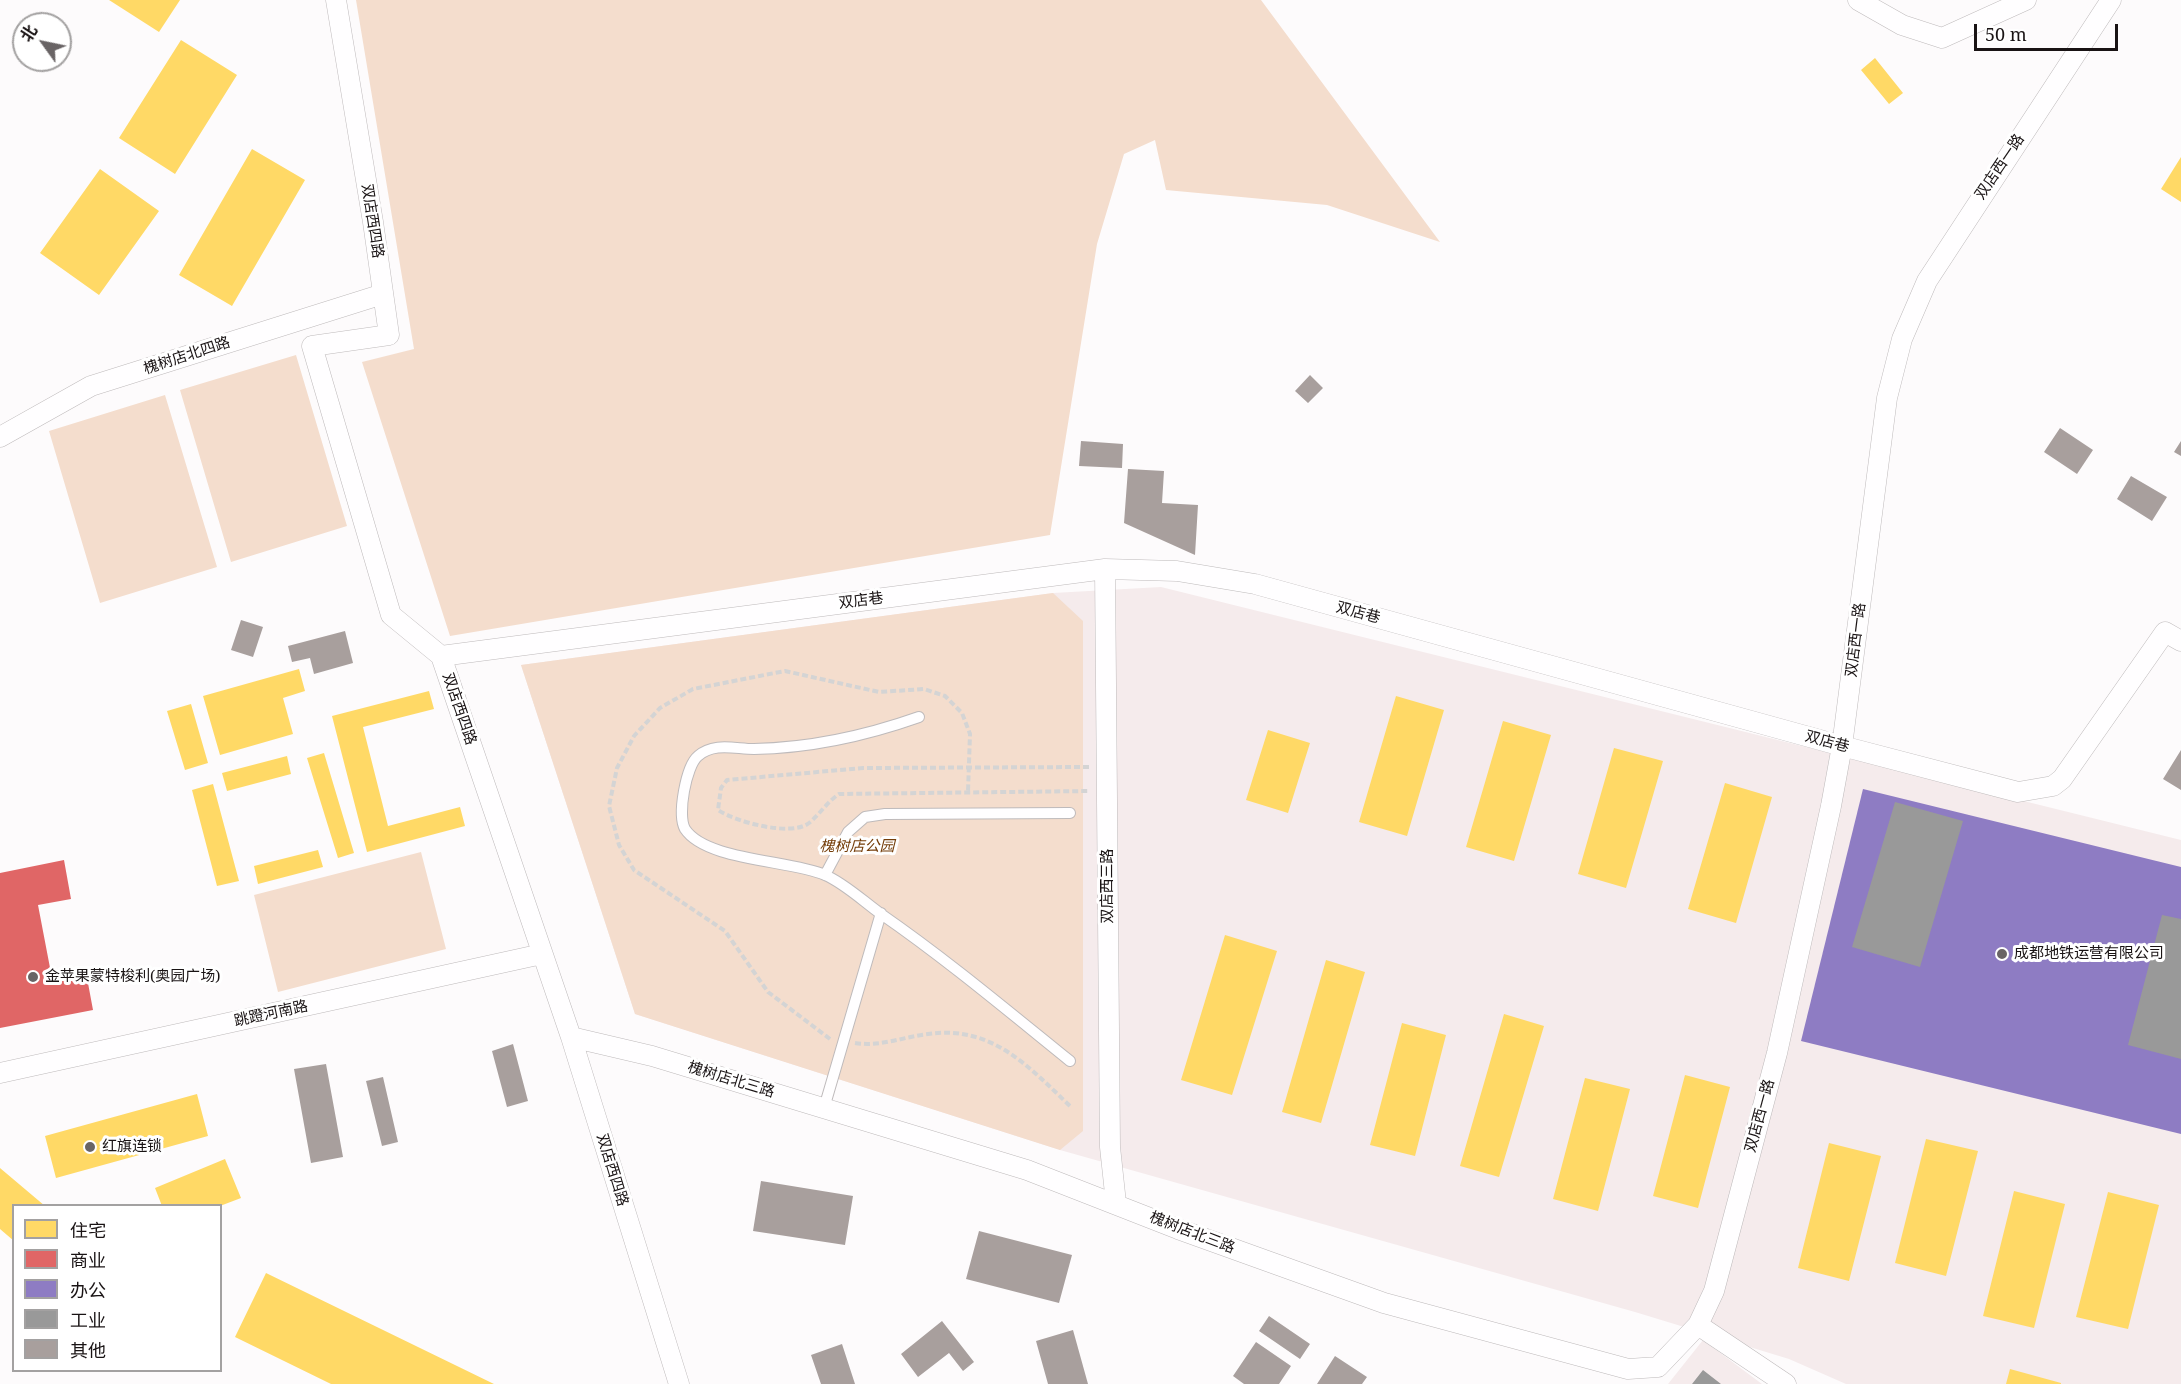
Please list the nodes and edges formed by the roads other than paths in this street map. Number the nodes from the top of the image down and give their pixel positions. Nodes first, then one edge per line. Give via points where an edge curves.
1 (336, 0) edge
2 (1858, 0) edge
3 (2026, 0) edge
4 (2111, 0) edge
5 (383, 294) junction
6 (0, 437) edge
7 (1105, 569) junction
8 (2181, 641) edge
9 (441, 656) junction
10 (919, 717) dead end
11 (1842, 746) junction
12 (1070, 813) dead end
13 (825, 875) junction
14 (881, 914) junction
15 (542, 954) junction
16 (571, 1037) junction
17 (1070, 1061) dead end
18 (0, 1073) edge
19 (824, 1108) junction
20 (1116, 1203) junction
21 (1698, 1325) junction
22 (679, 1384) edge
23 (1786, 1384) edge

1 - 5 street, 双店西四路
2 - 3 street via 1902,25 1942,38
4 - 11 street, 双店西一路 via 1927,281 1902,339 1887,398
5 - 6 street, 槐树店北四路 via 91,386
5 - 9 street, 双店西四路 via 389,335 312,346 391,615
7 - 9 street, 双店巷
7 - 11 street, 双店巷 via 1177,571 1255,584
7 - 20 street, 双店西三路 via 1110,1147
8 - 11 street, 双店巷 via 2165,632 2061,779 2052,786 2018,792
9 - 15 street, 双店西四路
10 - 13 lane via 829,740 755,748 722,747 696,757 688,772 680,816 686,829 699,841 719,850
11 - 21 street, 双店西一路 via 1777,1053 1714,1291
12 - 13 lane via 865,817 848,832
13 - 14 lane
14 - 17 lane via 926,945
14 - 19 lane
15 - 16 street, 双店西四路
15 - 18 street, 跳蹬河南路
16 - 19 street, 槐树店北三路 via 652,1056
16 - 22 street, 双店西四路
19 - 20 street, 槐树店北三路 via 1028,1170
20 - 21 street, 槐树店北三路 via 1384,1303 1628,1369 1658,1366
21 - 23 street

